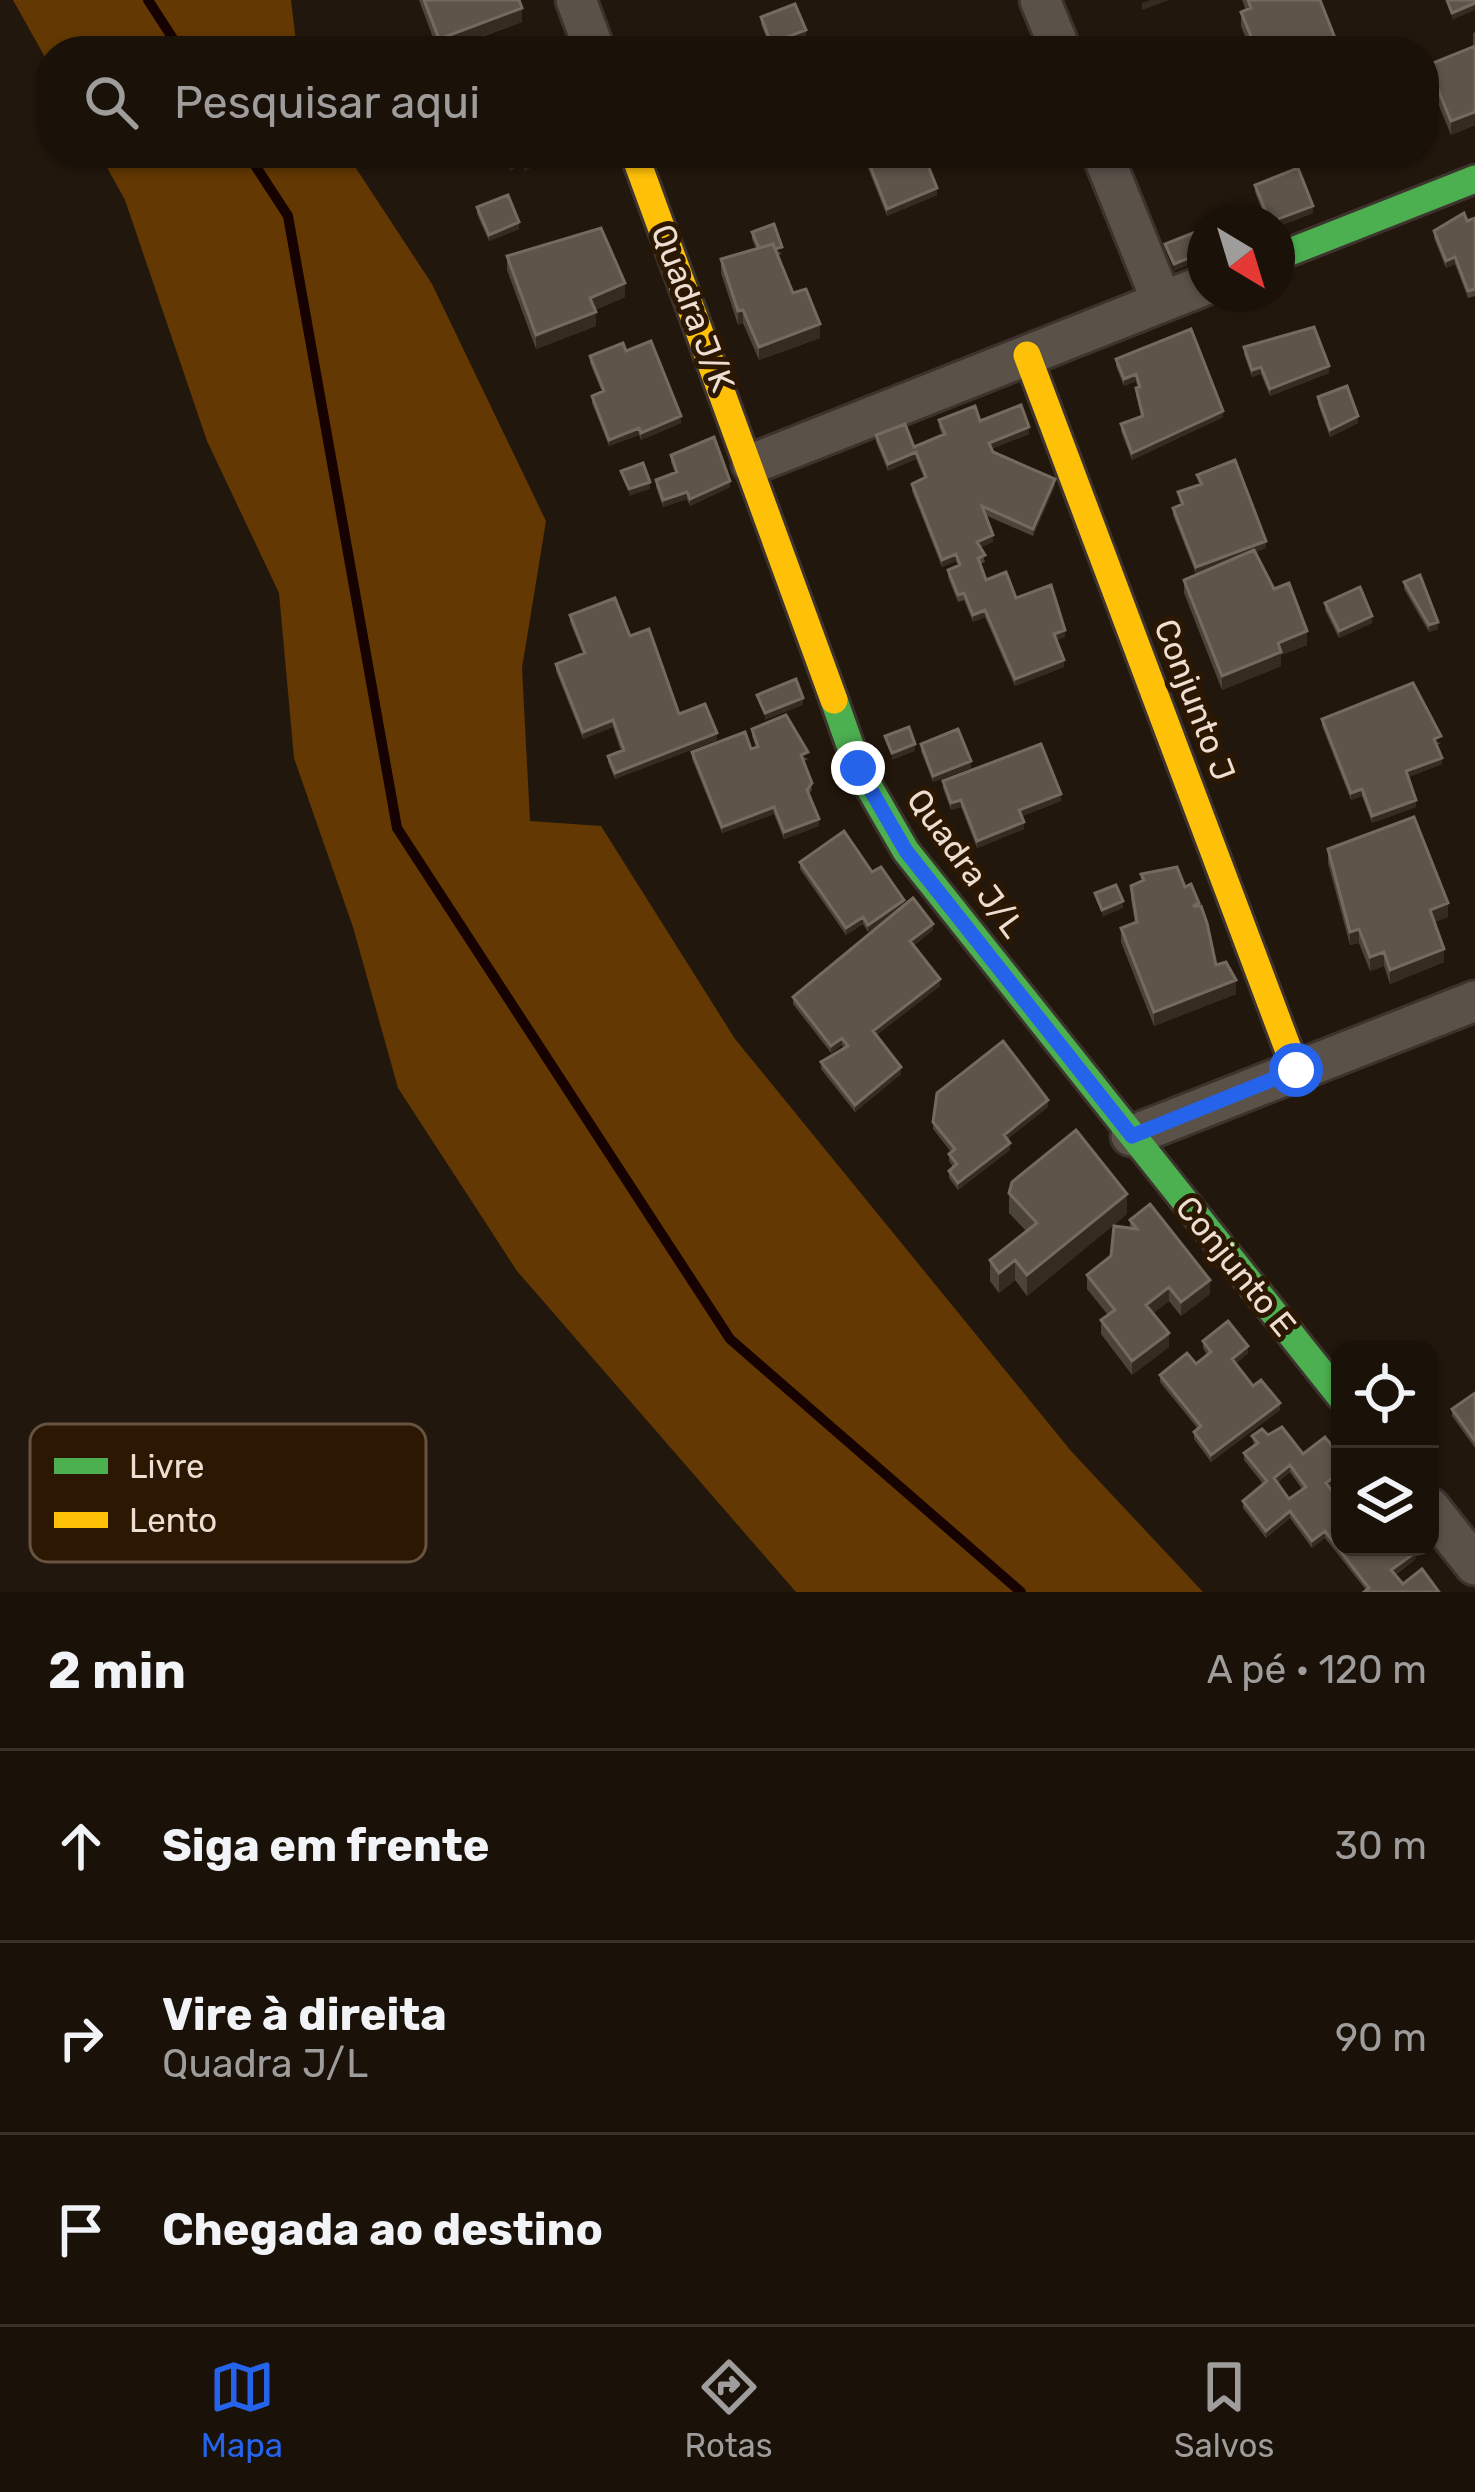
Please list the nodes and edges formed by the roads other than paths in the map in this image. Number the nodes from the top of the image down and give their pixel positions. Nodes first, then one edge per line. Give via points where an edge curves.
1 (576, 0) edge
2 (1040, 0) edge
3 (589, 36) edge
4 (1055, 36) edge
5 (640, 168) edge
6 (1108, 168) edge
7 (1475, 179) edge
8 (1295, 250) edge
9 (1187, 292) edge
10 (1162, 302) junction
11 (1027, 356) junction
12 (752, 464) junction
13 (1475, 1001) edge
14 (1296, 1070) junction
15 (1132, 1136) junction
16 (1331, 1385) edge
17 (1439, 1519) edge
18 (1475, 1564) edge

1 - 3 street
2 - 4 street
5 - 12 street, Quadra J/K
6 - 10 street
7 - 8 street
9 - 10 street
10 - 11 street
11 - 12 street
11 - 14 street, Conjunto J
12 - 15 street, Quadra J/L via 858,768 906,851
13 - 14 street
14 - 15 street
15 - 16 street, Conjunto E
17 - 18 street

